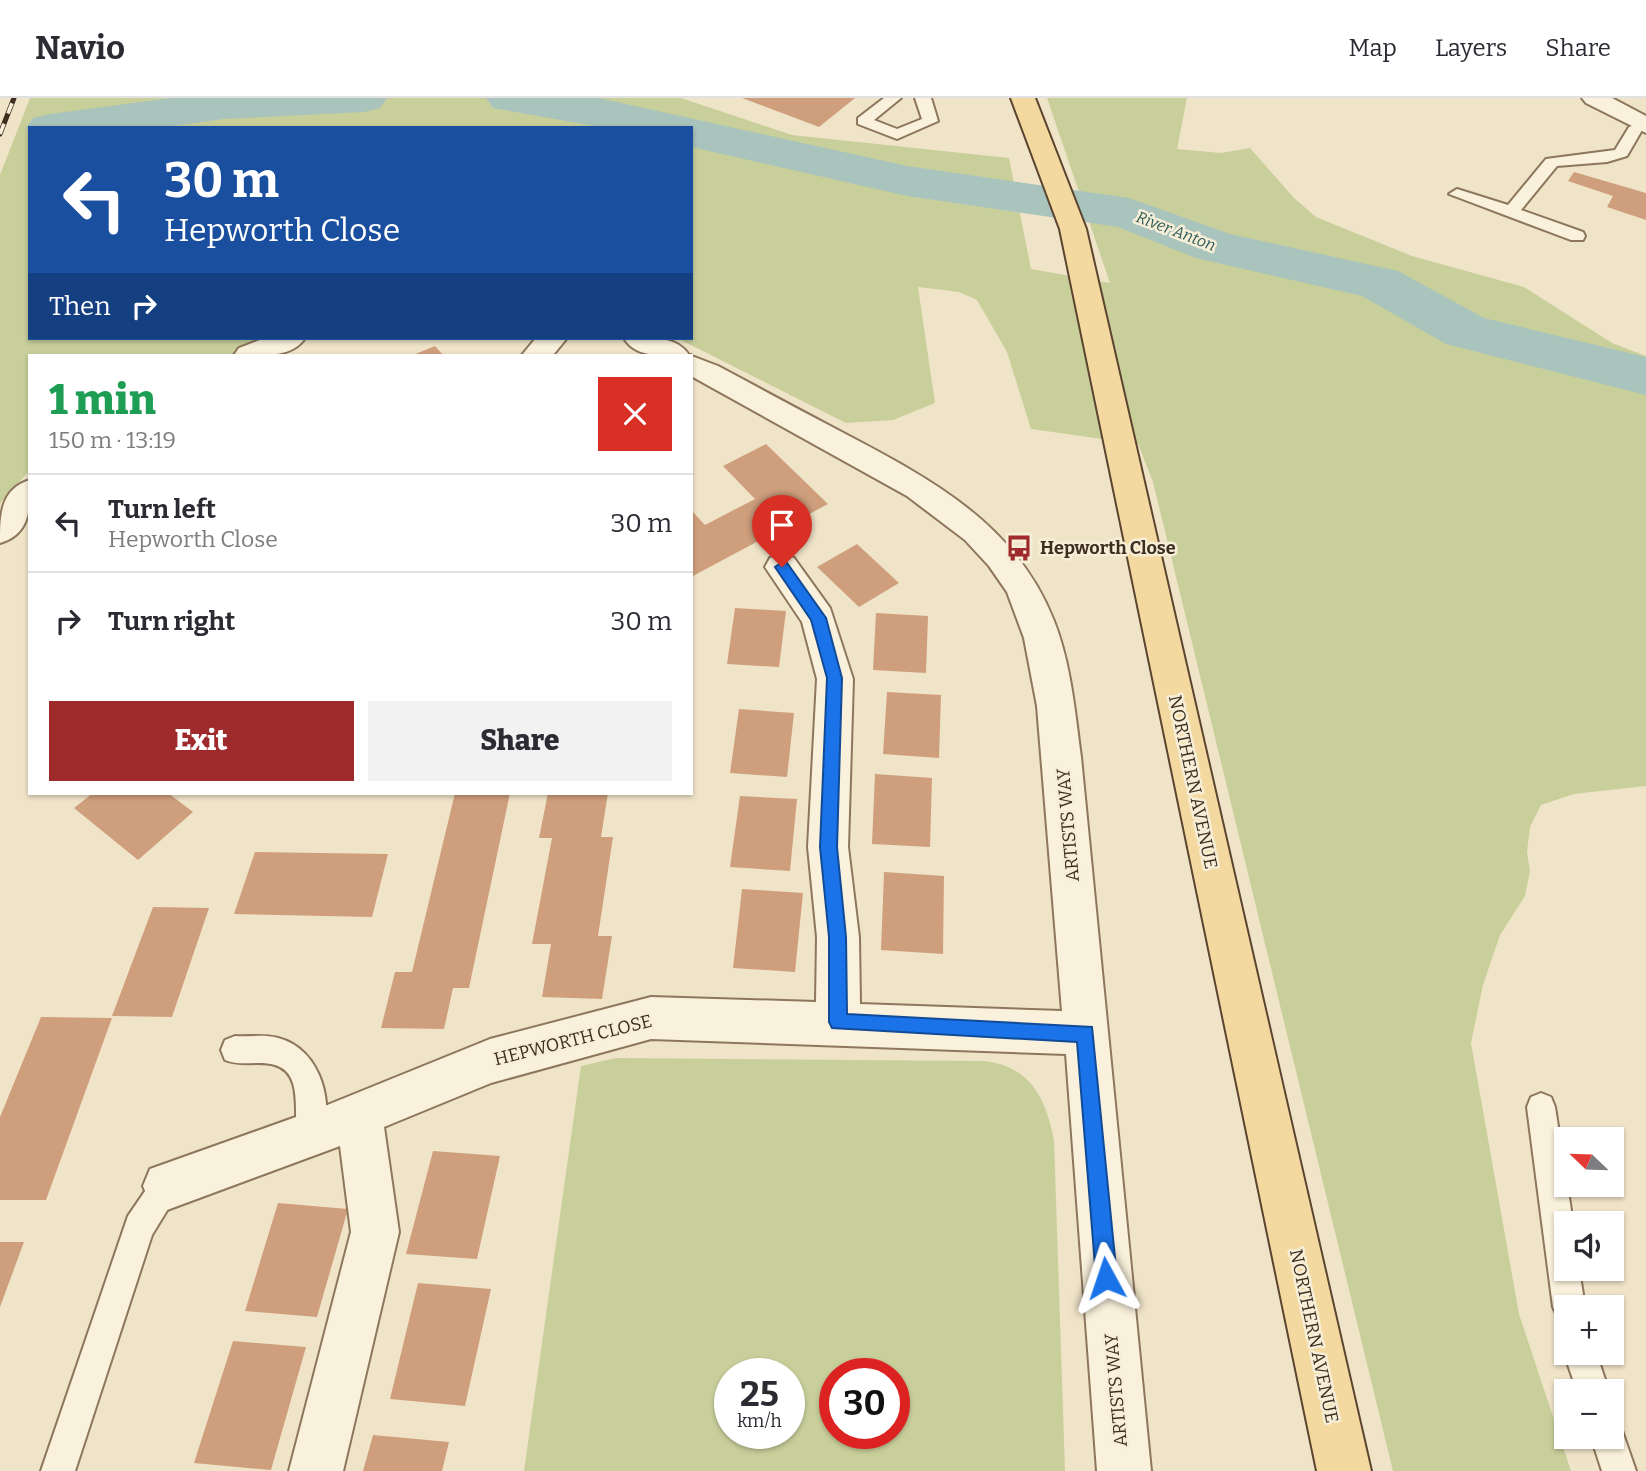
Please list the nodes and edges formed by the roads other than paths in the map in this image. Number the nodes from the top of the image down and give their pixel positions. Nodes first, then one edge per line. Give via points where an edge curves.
1 (893, 98) edge
2 (923, 98) edge
3 (1023, 98) edge
4 (1594, 98) edge
5 (1640, 128) edge
6 (1457, 194) dead end
7 (1511, 212) junction
8 (1577, 236) dead end
9 (286, 340) edge
10 (551, 340) edge
11 (642, 340) edge
12 (251, 354) edge
13 (537, 354) edge
14 (673, 354) edge
15 (693, 365) edge
16 (28, 494) edge
17 (0, 531) edge
18 (782, 567) dead end
19 (838, 1022) junction
20 (1086, 1033) junction
21 (235, 1050) dead end
22 (1541, 1107) dead end
23 (359, 1116) junction
24 (310, 1135) junction
25 (167, 1186) joint
26 (1567, 1295) edge
27 (1612, 1449) edge
28 (58, 1471) edge
29 (316, 1471) edge
30 (1124, 1471) edge
31 (1344, 1471) edge
32 (1619, 1471) edge

1 - 2 lane via 863,121 897,134 908,130 930,121
3 - 31 main road, NORTHERN AVENUE via 1073,229
4 - 5 street
5 - 7 lane via 1620,153 1552,162
6 - 7 lane
7 - 8 lane
9 - 12 street
10 - 13 street
11 - 14 street
15 - 20 street, ARTISTS WAY via 935,497 976,528 1017,580 1037,620 1050,666
16 - 17 street
18 - 19 street via 818,618 835,678 828,847 838,937
19 - 20 street, HEPWORTH CLOSE
19 - 23 street, HEPWORTH CLOSE via 651,1018 491,1061
20 - 30 street, ARTISTS WAY
21 - 24 lane via 280,1052 300,1066 309,1083
22 - 26 lane
23 - 24 street, HEPWORTH CLOSE
23 - 29 street via 375,1232
24 - 25 street, HEPWORTH CLOSE
25 - 28 lane via 139,1227
27 - 32 lane

